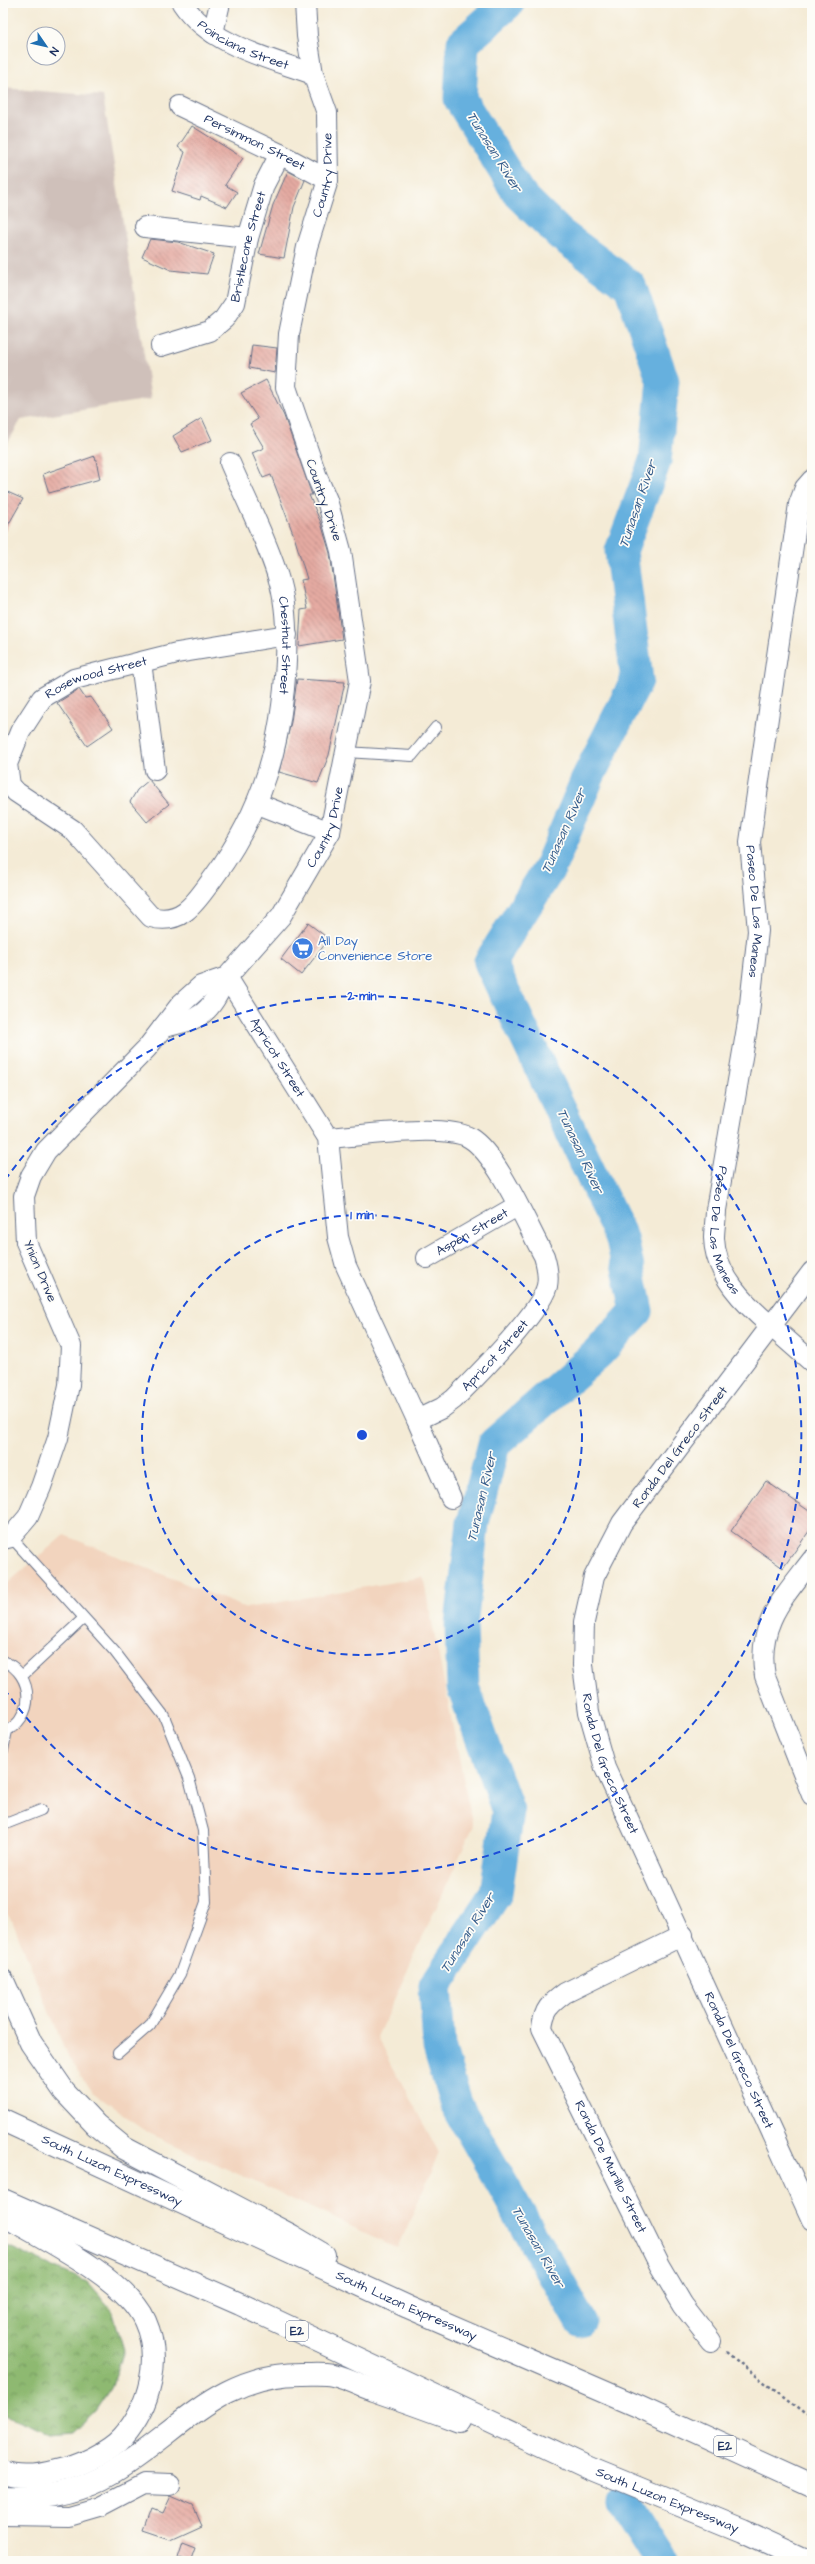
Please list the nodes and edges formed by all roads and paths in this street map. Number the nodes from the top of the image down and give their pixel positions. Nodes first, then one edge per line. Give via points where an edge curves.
1 (182, 3) edge
2 (220, 3) edge
3 (305, 3) edge
4 (213, 33) junction
5 (313, 74) junction
6 (180, 106) dead end
7 (280, 154) junction
8 (328, 180) junction
9 (145, 227) dead end
10 (248, 238) junction
11 (161, 346) dead end
12 (230, 463) dead end
13 (812, 480) edge
14 (287, 635) junction
15 (141, 662) junction
16 (436, 727) dead end
17 (345, 752) junction
18 (155, 770) dead end
19 (258, 804) junction
20 (330, 832) junction
21 (144, 911) joint
22 (227, 977) junction
23 (190, 994) joint
24 (163, 1027) junction
25 (328, 1138) junction
26 (517, 1206) junction
27 (427, 1258) dead end
28 (812, 1272) edge
29 (771, 1326) junction
30 (812, 1362) edge
31 (417, 1420) junction
32 (451, 1498) dead end
33 (7, 1538) edge
34 (812, 1560) edge
35 (84, 1618) junction
36 (3, 1661) edge
37 (22, 1676) junction
38 (5, 1732) edge
39 (3, 1750) edge
40 (810, 1785) edge
41 (41, 1810) dead end
42 (3, 1825) edge
43 (683, 1935) junction
44 (3, 1981) edge
45 (118, 2053) dead end
46 (3, 2120) edge
47 (3, 2200) edge
48 (3, 2215) edge
49 (812, 2220) edge
50 (408, 2307) junction
51 (711, 2341) joint
52 (812, 2420) edge
53 (588, 2468) junction
54 (3, 2472) edge
55 (170, 2485) dead end
56 (812, 2486) edge
57 (3, 2497) edge
58 (3, 2515) edge
59 (808, 2561) edge

1 - 4 street, Poinciana Street via 187,11
2 - 4 street
3 - 5 street, Country Drive via 306,36
4 - 5 street, Poinciana Street via 238,47
5 - 8 street, Country Drive via 327,113
6 - 7 street, Persimmon Street
7 - 8 street, Persimmon Street
7 - 10 street, Bristlecone Street via 264,185
8 - 17 street, Country Drive via 308,247 289,334 286,387 327,500 341,551 360,681
9 - 10 street
10 - 11 street, Bristlecone Street via 235,303 224,319 210,331
12 - 14 street, Chestnut Street via 279,578
13 - 29 street, Paseo De Las Maneas via 805,488 799,504 750,842 758,931 748,1022 716,1210 714,1239 720,1263 730,1283 745,1304
14 - 15 street, Rosewood Street via 177,653
14 - 19 street, Chestnut Street via 283,708 274,754
15 - 18 street
15 - 21 street, Rosewood Street via 74,679 42,698 20,732 7,764 7,775 10,785 16,792 73,830
16 - 17 lane via 412,756
17 - 20 street, Country Drive
19 - 20 street
19 - 21 street, Chestnut Street via 228,857 200,896 180,916 160,919
20 - 22 street, Country Drive via 281,916
22 - 23 street, Country Drive via 201,986
22 - 24 street via 215,1002 206,1012 194,1021
22 - 25 street, Apricot Street
23 - 24 street, Ynion Drive
24 - 33 street, Ynion Drive via 146,1048 46,1151 31,1176 24,1196 26,1242 64,1324 71,1346 69,1385 58,1438 28,1517
25 - 26 street, Apricot Street via 444,1131 459,1133 471,1139 492,1161
25 - 31 street, Apricot Street via 338,1237 346,1266
26 - 27 street, Aspen Street
26 - 31 street, Apricot Street via 544,1256 548,1271 547,1287 539,1302 454,1399
28 - 29 street, Ronda Del Greco Street
29 - 30 street, Paseo De Las Maneas
29 - 43 street, Ronda Del Greco Street via 622,1523 594,1577 584,1622 583,1665 589,1712 605,1768
31 - 32 street
33 - 35 lane
34 - 40 street via 769,1622 762,1644 765,1676
35 - 37 lane
35 - 45 lane via 115,1652 164,1716 189,1778 203,1831 206,1902 180,1974 150,2025
36 - 37 lane
37 - 38 lane via 28,1691 26,1707 19,1721
38 - 39 lane
41 - 42 lane
43 - 49 street, Ronda Del Greco Street
43 - 51 street, Ronda De Murillo Street via 565,1993 543,2014 542,2028 660,2266 683,2305
44 - 50 highway via 31,2043 53,2076 96,2125 124,2148 292,2236
46 - 50 highway, South Luzon Expressway / E2
47 - 53 highway, South Luzon Expressway / E2 via 240,2304
48 - 54 highway via 105,2277 129,2299 145,2320 151,2342 153,2366 150,2390 140,2414 123,2438 97,2456 67,2469 28,2476
50 - 56 highway, South Luzon Expressway / E2 via 639,2407
51 - 52 path
53 - 57 highway via 333,2375 287,2374 257,2380 230,2390 188,2415 113,2472 94,2481 48,2496
53 - 59 highway, South Luzon Expressway / E2 via 743,2531
55 - 58 street via 144,2484 100,2507 69,2516

